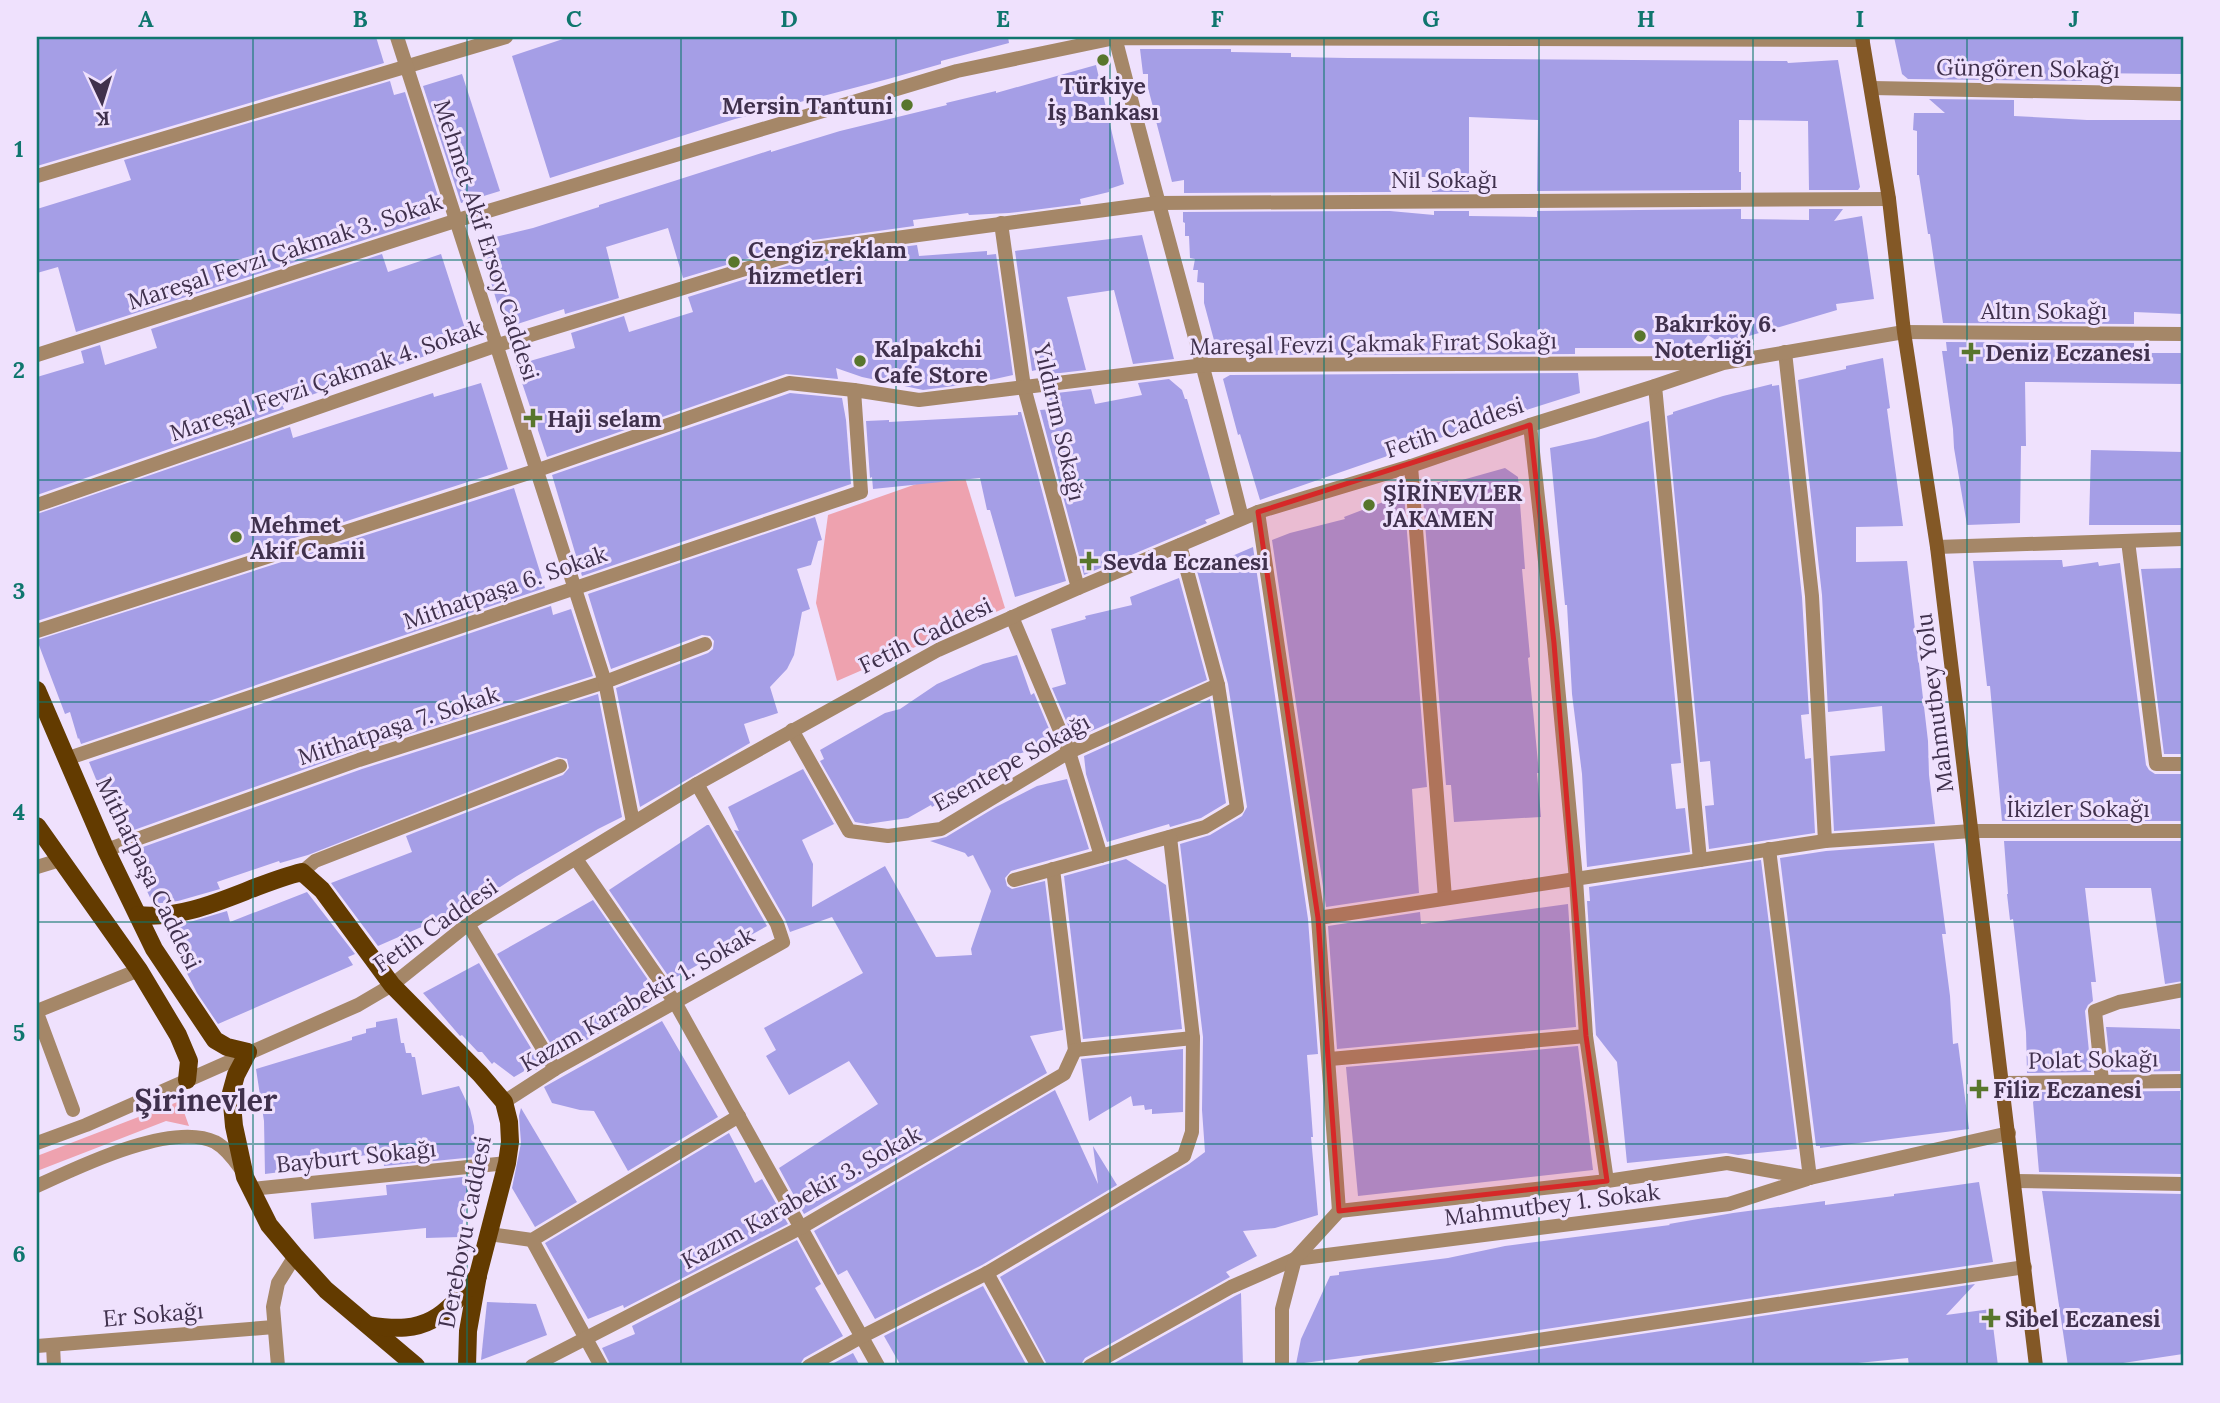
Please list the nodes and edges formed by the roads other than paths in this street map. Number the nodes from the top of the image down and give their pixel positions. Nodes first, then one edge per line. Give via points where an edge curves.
1 (397, 37) edge
2 (506, 37) edge
3 (1115, 37) edge
4 (1863, 38) edge
5 (407, 66) junction
6 (1872, 88) junction
7 (2183, 94) edge
8 (37, 176) edge
9 (1889, 199) junction
10 (1157, 203) junction
11 (458, 220) junction
12 (1001, 223) junction
13 (1904, 332) junction
14 (2183, 334) edge
15 (498, 345) junction
16 (1785, 352) junction
17 (37, 355) edge
18 (1723, 363) junction
19 (1203, 365) junction
20 (1655, 386) junction
21 (1024, 387) junction
22 (854, 390) junction
23 (1530, 425) junction
24 (1411, 466) junction
25 (538, 470) junction
26 (37, 505) edge
27 (1258, 512) junction
28 (1242, 518) junction
29 (2183, 539) edge
30 (2128, 541) junction
31 (1180, 545) junction
32 (1937, 547) junction
33 (575, 587) junction
34 (1078, 588) junction
35 (1012, 617) junction
36 (37, 631) edge
37 (705, 644) dead end
38 (606, 682) junction
39 (1218, 685) junction
40 (37, 690) edge
41 (792, 730) junction
42 (1069, 752) junction
43 (66, 759) junction
44 (2183, 764) edge
45 (560, 766) dead end
46 (696, 784) junction
47 (634, 822) junction
48 (37, 825) edge
49 (1972, 831) junction
50 (2183, 831) edge
51 (1170, 836) junction
52 (1825, 841) junction
53 (1769, 849) junction
54 (106, 850) junction
55 (1101, 856) junction
56 (576, 859) junction
57 (60, 860) junction
58 (1700, 860) junction
59 (37, 867) edge
60 (1053, 869) junction
61 (302, 872) junction
62 (1576, 879) junction
63 (1014, 880) dead end
64 (1446, 898) junction
65 (138, 915) junction
66 (1318, 918) junction
67 (468, 924) junction
68 (139, 970) junction
69 (392, 985) junction
70 (2183, 990) edge
71 (676, 1003) junction
72 (37, 1012) edge
73 (1586, 1036) junction
74 (1193, 1038) junction
75 (1075, 1050) junction
76 (248, 1052) junction
77 (1329, 1059) junction
78 (555, 1069) junction
79 (187, 1080) junction
80 (2183, 1080) edge
81 (2102, 1081) junction
82 (2003, 1083) junction
83 (504, 1102) junction
84 (73, 1110) dead end
85 (739, 1116) junction
86 (2009, 1133) junction
87 (37, 1143) edge
88 (507, 1163) junction
89 (1810, 1178) junction
90 (1607, 1181) junction
91 (2015, 1181) junction
92 (248, 1183) junction
93 (2183, 1184) edge
94 (37, 1186) edge
95 (1339, 1211) junction
96 (802, 1227) junction
97 (489, 1234) junction
98 (532, 1240) junction
99 (295, 1256) junction
100 (1295, 1259) junction
101 (2025, 1267) junction
102 (986, 1273) junction
103 (478, 1275) junction
104 (365, 1325) junction
105 (274, 1327) junction
106 (863, 1336) junction
107 (585, 1339) junction
108 (53, 1345) junction
109 (37, 1346) edge
110 (54, 1366) edge
111 (278, 1366) edge
112 (416, 1366) edge
113 (467, 1366) edge
114 (532, 1366) edge
115 (601, 1366) edge
116 (809, 1366) edge
117 (878, 1366) edge
118 (1038, 1366) edge
119 (1090, 1366) edge
120 (1282, 1366) edge
121 (1364, 1366) edge
122 (2036, 1366) edge

1 - 5 street, Mehmet Akif Ersoy Caddesi
2 - 5 street
3 - 4 street, Mareşal Fevzi Çakmak 3. Sokak
3 - 10 street
3 - 11 street, Mareşal Fevzi Çakmak 3. Sokak via 957,72
4 - 6 main road, Mahmutbey Yolu
5 - 8 street
5 - 11 street, Mehmet Akif Ersoy Caddesi
6 - 7 street, Güngören Sokağı
6 - 9 main road, Mahmutbey Yolu
9 - 10 street, Nil Sokağı
9 - 13 main road, Mahmutbey Yolu
10 - 12 street, Nil Sokağı
10 - 19 street
11 - 15 street, Mehmet Akif Ersoy Caddesi
11 - 17 street, Mareşal Fevzi Çakmak 3. Sokak
12 - 15 street, Mareşal Fevzi Çakmak 4. Sokak via 807,250
12 - 21 street, Yıldırım Sokağı
13 - 14 street, Altın Sokağı
13 - 16 street, Fetih Caddesi
13 - 32 main road, Mahmutbey Yolu
15 - 25 street, Mehmet Akif Ersoy Caddesi
15 - 26 street, Mareşal Fevzi Çakmak 4. Sokak
16 - 18 street, Fetih Caddesi
16 - 52 street via 1812,596
18 - 19 street, Mareşal Fevzi Çakmak Fırat Sokağı
18 - 20 street, Fetih Caddesi
19 - 21 street, Mareşal Fevzi Çakmak Fırat Sokağı
19 - 28 street
20 - 23 street, Fetih Caddesi
20 - 58 street
21 - 22 street, Mareşal Fevzi Çakmak Fırat Sokağı via 919,400
21 - 34 street, Yıldırım Sokağı
22 - 25 street, Mareşal Fevzi Çakmak Fırat Sokağı via 789,383
22 - 33 street, Mithatpaşa 6. Sokak via 861,492
23 - 24 street, Fetih Caddesi
23 - 62 street
24 - 27 street, Fetih Caddesi
24 - 64 street
25 - 33 street, Mehmet Akif Ersoy Caddesi
25 - 36 street, Mareşal Fevzi Çakmak Fırat Sokağı
27 - 28 street, Fetih Caddesi
27 - 66 street
28 - 31 street, Fetih Caddesi
29 - 30 street
30 - 32 street
30 - 44 street via 2156,764
31 - 34 street, Fetih Caddesi
31 - 39 street
32 - 49 main road, Mahmutbey Yolu
33 - 38 street, Mehmet Akif Ersoy Caddesi
33 - 43 street, Mithatpaşa 6. Sokak
34 - 35 street, Fetih Caddesi
35 - 41 street, Fetih Caddesi via 938,650
35 - 42 street
37 - 38 street, Mithatpaşa 7. Sokak
38 - 47 street, Mehmet Akif Ersoy Caddesi
38 - 54 street, Mithatpaşa 7. Sokak via 359,760
39 - 42 street, Esentepe Sokağı
39 - 51 street via 1237,808 1205,827
40 - 43 main road, Mithatpaşa Caddesi
41 - 42 street, Esentepe Sokağı via 849,831 888,836 941,829
41 - 46 street, Fetih Caddesi
42 - 55 street
43 - 54 main road, Mithatpaşa Caddesi
45 - 61 street via 314,860
46 - 47 street, Fetih Caddesi
46 - 71 street, Kazım Karabekir 1. Sokak via 783,942
47 - 56 street, Fetih Caddesi
48 - 57 main road
49 - 50 street, İkizler Sokağı
49 - 52 street, İkizler Sokağı
49 - 82 main road, Mahmutbey Yolu
51 - 55 street
51 - 74 street
52 - 53 street, İkizler Sokağı
53 - 58 street, İkizler Sokağı
53 - 89 street
54 - 65 main road, Mithatpaşa Caddesi
55 - 60 street
56 - 67 street, Fetih Caddesi
56 - 71 street
57 - 59 street
57 - 68 main road
58 - 62 street, İkizler Sokağı
60 - 63 street
60 - 75 street
61 - 65 main road via 181,914
61 - 69 main road via 323,890
62 - 64 street, İkizler Sokağı
62 - 73 street
64 - 66 street, İkizler Sokağı
65 - 76 main road, Mithatpaşa Caddesi via 154,949 209,1034 227,1047
66 - 77 street
67 - 69 street, Fetih Caddesi
67 - 78 street
68 - 72 street
68 - 79 main road via 178,1035 189,1061
69 - 76 street, Fetih Caddesi via 358,1005
69 - 83 main road
70 - 81 street via 2095,1011
71 - 78 street, Kazım Karabekir 1. Sokak
71 - 85 street
72 - 84 street
73 - 77 street
73 - 90 street
74 - 75 street
74 - 102 street via 1192,1132 1184,1156
75 - 96 street, Kazım Karabekir 3. Sokak via 1064,1074
76 - 79 street, Fetih Caddesi
76 - 92 main road via 231,1093
77 - 95 street
78 - 83 street, Kazım Karabekir 1. Sokak
79 - 87 street, Fetih Caddesi
80 - 81 street, Polat Sokağı
81 - 82 street, Polat Sokağı
82 - 86 main road, Mahmutbey Yolu
83 - 88 main road, Dereboyu Caddesi via 510,1142
85 - 96 street
85 - 98 street
86 - 89 street, Mahmutbey 1. Sokak
86 - 91 main road, Mahmutbey Yolu
88 - 92 street, Bayburt Sokağı
88 - 97 main road, Dereboyu Caddesi
89 - 90 street via 1727,1163
89 - 100 street, Mahmutbey 1. Sokak via 1728,1204
90 - 95 street
91 - 93 street
91 - 101 main road, Mahmutbey Yolu
92 - 94 street via 232,1156 217,1143 197,1136 173,1136
92 - 99 main road via 269,1225
95 - 100 street
96 - 106 street
96 - 107 street, Kazım Karabekir 3. Sokak
97 - 98 street
97 - 103 main road, Dereboyu Caddesi
98 - 107 street
99 - 104 main road
99 - 105 street via 278,1283
100 - 119 street via 1231,1287
100 - 120 street via 1282,1309
101 - 121 street
101 - 122 main road, Mahmutbey Yolu
102 - 106 street
102 - 118 street
103 - 104 main road via 435,1319 391,1329
103 - 113 main road, Dereboyu Caddesi
104 - 112 main road
105 - 108 street, Er Sokağı
105 - 111 street
106 - 116 street
106 - 117 street
107 - 114 street, Kazım Karabekir 3. Sokak
107 - 115 street
108 - 109 street, Er Sokağı
108 - 110 street

